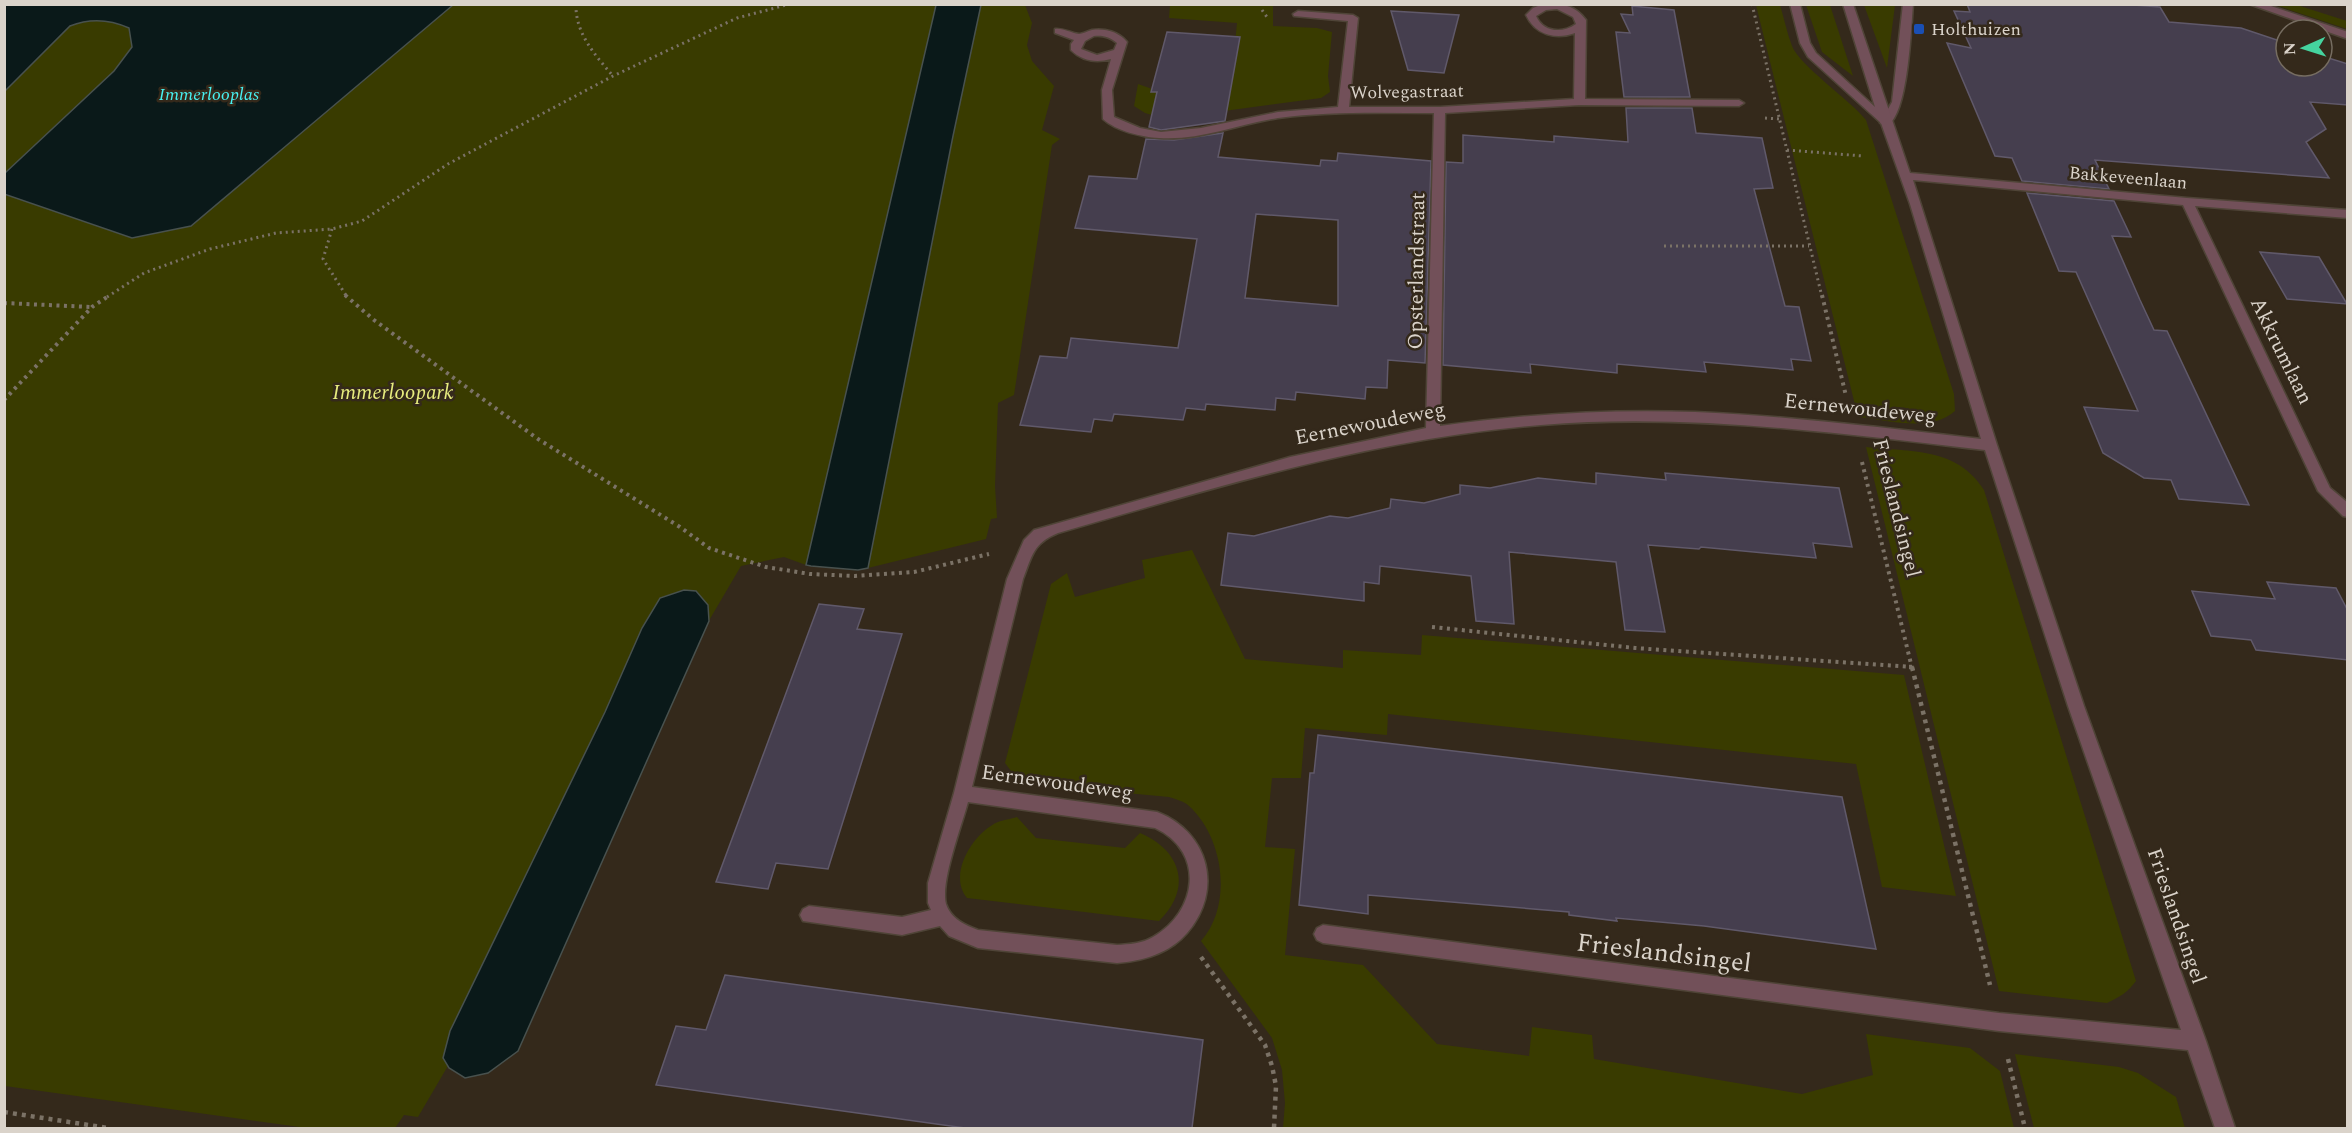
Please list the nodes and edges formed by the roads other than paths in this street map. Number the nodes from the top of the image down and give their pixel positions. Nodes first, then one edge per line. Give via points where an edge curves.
1 (1531, 4) edge
2 (1795, 4) edge
3 (1848, 4) edge
4 (1908, 4) edge
5 (2254, 4) edge
6 (1547, 6) junction
7 (1298, 15) dead end
8 (1581, 25) junction
9 (1059, 31) dead end
10 (2348, 36) edge
11 (1080, 38) junction
12 (1119, 52) junction
13 (1579, 102) junction
14 (1739, 104) dead end
15 (1343, 110) junction
16 (1440, 110) junction
17 (1886, 123) junction
18 (1906, 176) junction
19 (2187, 202) junction
20 (2348, 214) edge
21 (1433, 432) junction
22 (1990, 445) junction
23 (2348, 512) edge
24 (962, 793) junction
25 (809, 915) dead end
26 (943, 916) junction
27 (1323, 934) dead end
28 (2196, 1041) junction
29 (2225, 1128) edge

1 - 6 street
2 - 17 street, Frieslandsingel via 1805,43 1812,54
3 - 17 street, Frieslandsingel
4 - 17 street via 1897,102
5 - 10 street
6 - 8 street via 1572,11
6 - 8 street via 1532,15 1540,28 1564,33
7 - 15 street via 1353,18
8 - 13 street
9 - 11 street
11 - 12 street via 1109,33 1122,42
11 - 12 street via 1076,50 1082,55 1101,59
12 - 15 street, Wolvegastraat via 1107,90 1109,119 1137,131 1161,135 1278,115
13 - 14 street, Wolvegastraat
13 - 16 street, Wolvegastraat
15 - 16 street, Wolvegastraat
16 - 21 street, Opsterlandstraat
17 - 18 street, Frieslandsingel
18 - 19 street, Bakkeveenlaan
18 - 22 street, Frieslandsingel
19 - 20 street, Bakkeveenlaan
19 - 23 street, Akkrumlaan via 2325,491
21 - 22 street, Eernewoudeweg via 1554,420 1654,416 1854,430
21 - 24 street, Eernewoudeweg via 1301,460 1039,534 1029,544 1015,579
22 - 28 street, Frieslandsingel via 2076,706
24 - 26 street, Eernewoudeweg via 937,883 937,903
24 - 26 street, Eernewoudeweg via 1157,820 1174,828 1195,858 1200,879 1192,911 1180,928 1140,952 1117,954 978,939 955,930
25 - 26 street via 902,926
27 - 28 street, Frieslandsingel via 1999,1022
28 - 29 street, Frieslandsingel

